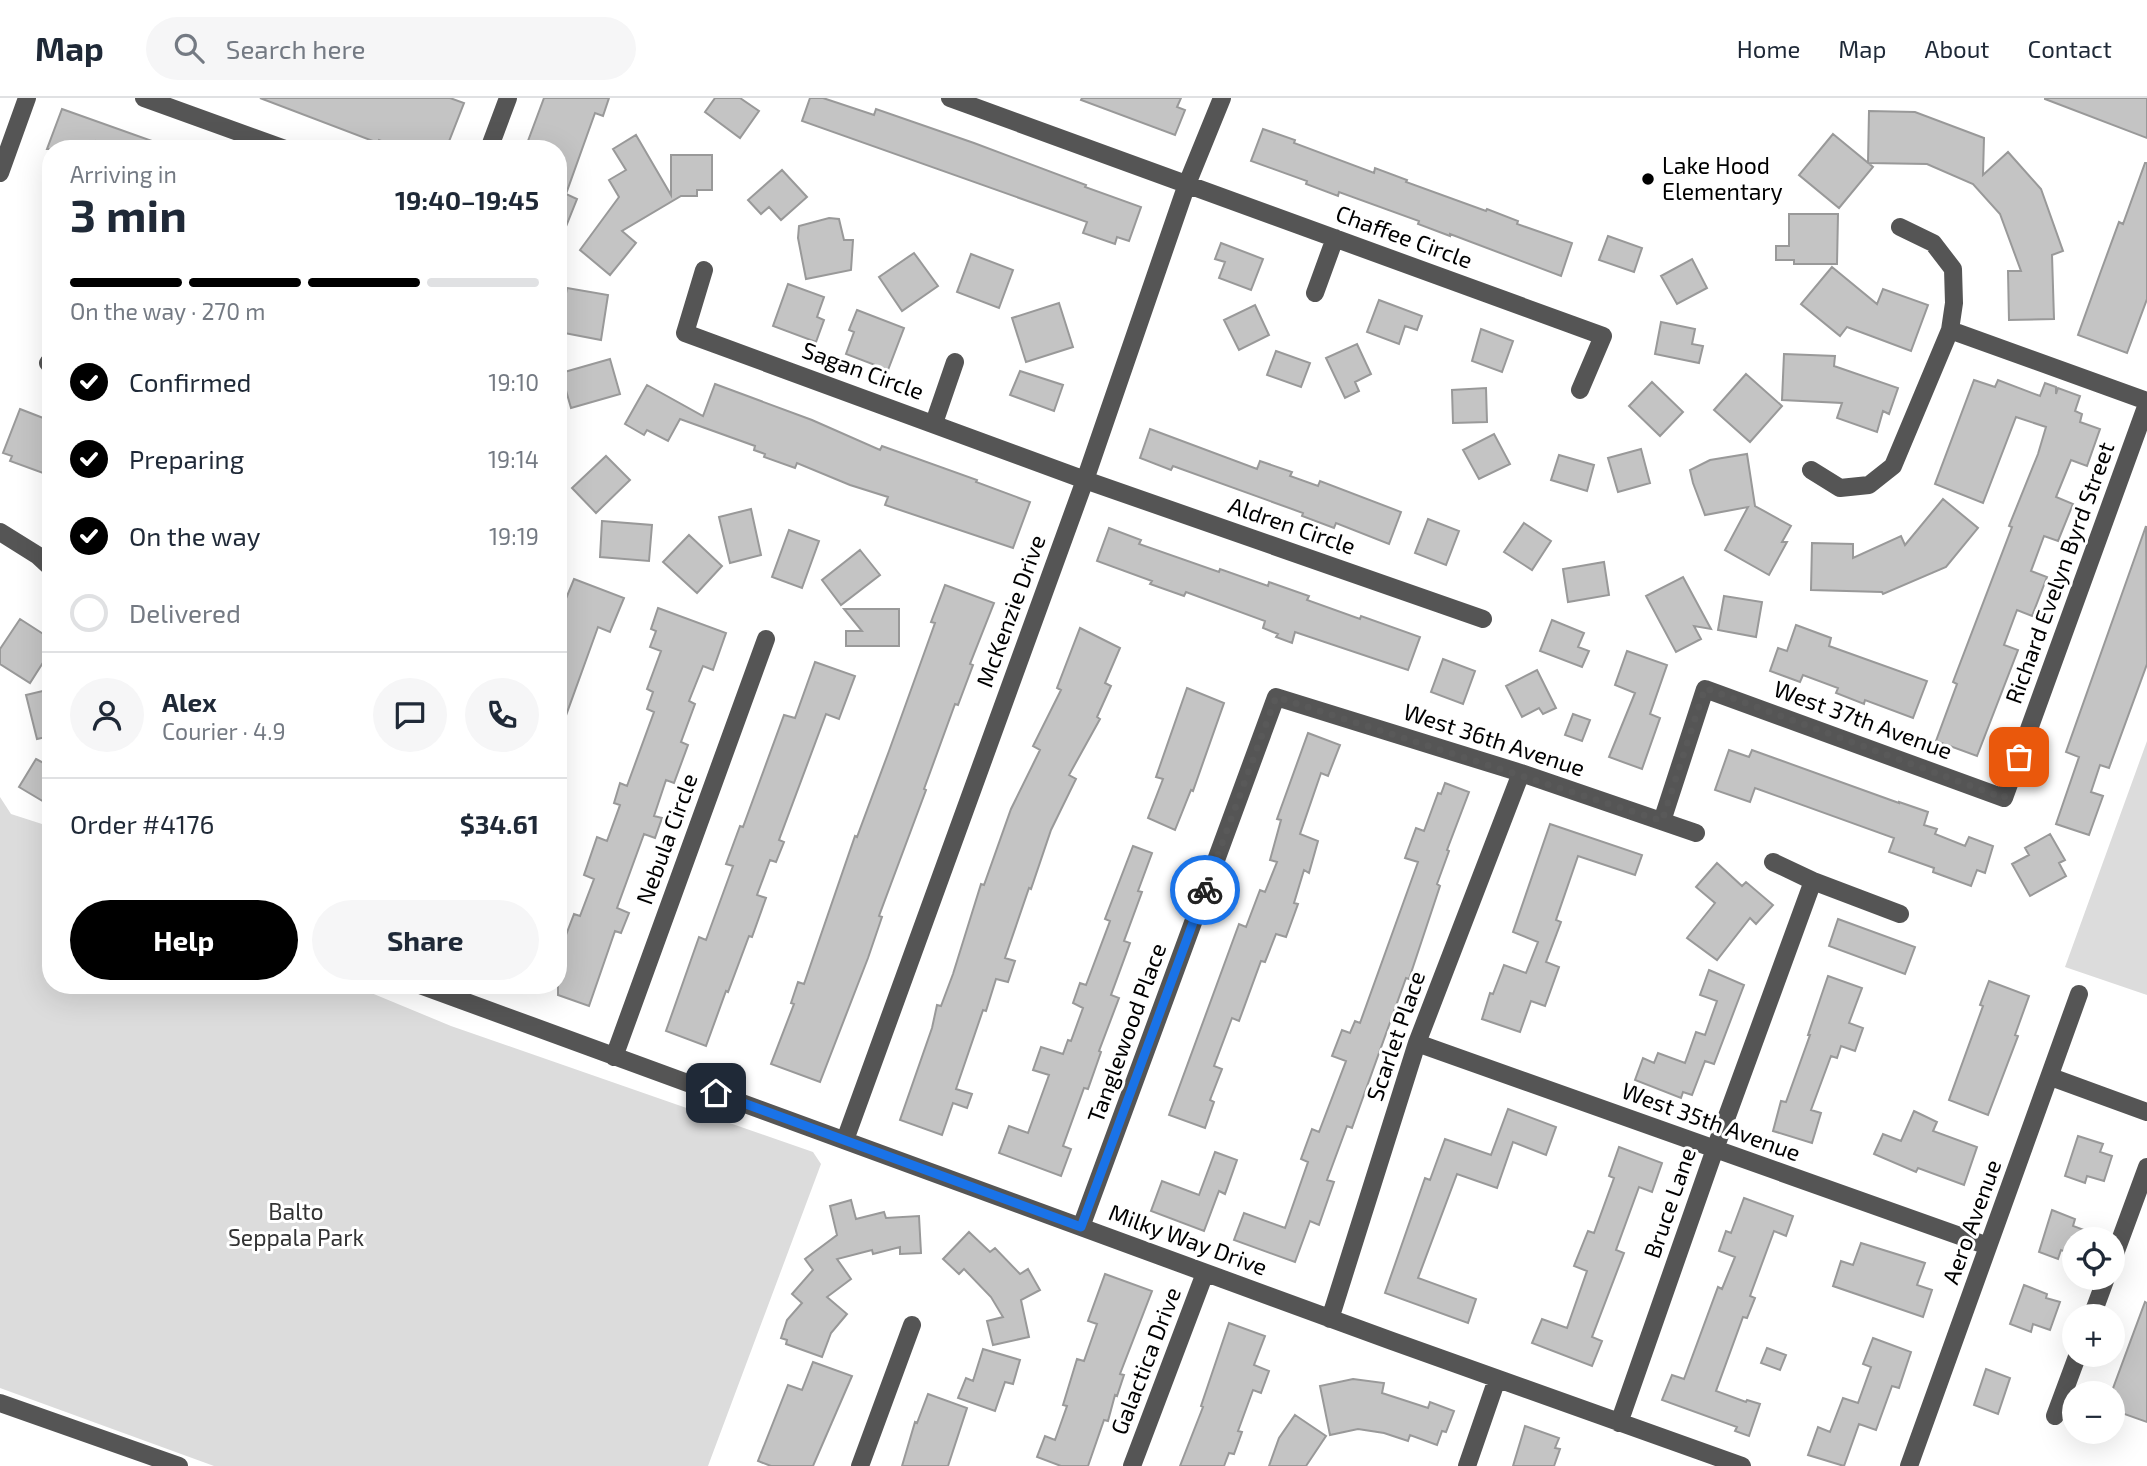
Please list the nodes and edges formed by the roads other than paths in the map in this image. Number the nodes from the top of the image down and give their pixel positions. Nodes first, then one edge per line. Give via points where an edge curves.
1 (27, 98) edge
2 (144, 98) edge
3 (509, 98) edge
4 (950, 98) edge
5 (1222, 98) edge
6 (260, 140) edge
7 (493, 140) edge
8 (0, 173) edge
9 (1187, 184) junction
10 (1900, 227) dead end
11 (1335, 238) junction
12 (704, 270) dead end
13 (1315, 293) dead end
14 (1950, 330) junction
15 (954, 362) dead end
16 (1580, 390) dead end
17 (2147, 403) edge
18 (934, 423) junction
19 (1811, 470) dead end
20 (1085, 480) junction
21 (0, 531) edge
22 (42, 560) edge
23 (1483, 619) dead end
24 (766, 639) dead end
25 (1276, 697) joint
26 (1521, 773) junction
27 (2004, 798) joint
28 (1662, 821) junction
29 (1696, 833) dead end
30 (1773, 862) dead end
31 (1813, 881) junction
32 (1900, 914) dead end
33 (444, 994) edge
34 (2079, 994) dead end
35 (1417, 1043) junction
36 (614, 1057) junction
37 (2051, 1077) junction
38 (2147, 1112) edge
39 (845, 1140) junction
40 (1715, 1149) junction
41 (2147, 1167) edge
42 (1081, 1227) junction
43 (2125, 1227) edge
44 (1988, 1246) junction
45 (1205, 1273) junction
46 (1330, 1319) junction
47 (912, 1325) dead end
48 (2073, 1367) edge
49 (1497, 1379) junction
50 (0, 1403) edge
51 (2055, 1416) dead end
52 (1619, 1423) junction
53 (132, 1449) junction
54 (126, 1466) edge
55 (179, 1466) edge
56 (860, 1466) edge
57 (1132, 1466) edge
58 (1467, 1466) edge
59 (1742, 1466) edge
60 (1909, 1466) edge

1 - 8 street
2 - 6 street
3 - 7 street
4 - 9 street, Chaffee Circle
5 - 9 street, McKenzie Drive
9 - 11 street, Chaffee Circle
9 - 20 street, McKenzie Drive
10 - 14 street via 1933,243 1953,269
11 - 13 street
11 - 16 street, Chaffee Circle via 1603,337
12 - 18 street, Sagan Circle via 685,333
14 - 17 street
14 - 19 street via 1893,466 1869,485 1840,488
15 - 18 street
17 - 27 street, Richard Evelyn Byrd Street
18 - 20 street, Sagan Circle
20 - 23 street, Aldren Circle
20 - 39 street, McKenzie Drive
21 - 22 street
24 - 36 street, Nebula Circle
25 - 26 street, West 36th Avenue
25 - 42 street, Tanglewood Place
26 - 28 street, West 36th Avenue
26 - 35 street, Scarlet Place
27 - 28 street, West 37th Avenue via 1705,688
28 - 29 street, West 36th Avenue
30 - 31 street
31 - 32 street
31 - 40 street, Bruce Lane
33 - 36 street, Milky Way Drive
34 - 37 street, Aero Avenue
35 - 40 street, West 35th Avenue
35 - 46 street, Scarlet Place
36 - 39 street, Milky Way Drive
37 - 38 street
37 - 44 street, Aero Avenue
39 - 42 street, Milky Way Drive
40 - 44 street, West 35th Avenue
40 - 52 street, Bruce Lane
41 - 43 street
42 - 45 street, Milky Way Drive
44 - 60 street, Aero Avenue
45 - 46 street, Milky Way Drive
45 - 57 street, Galactica Drive
46 - 49 street, Milky Way Drive
47 - 56 street
48 - 51 street
49 - 52 street, Milky Way Drive
49 - 58 street
50 - 53 street
52 - 59 street, Milky Way Drive
53 - 54 street
53 - 55 street

